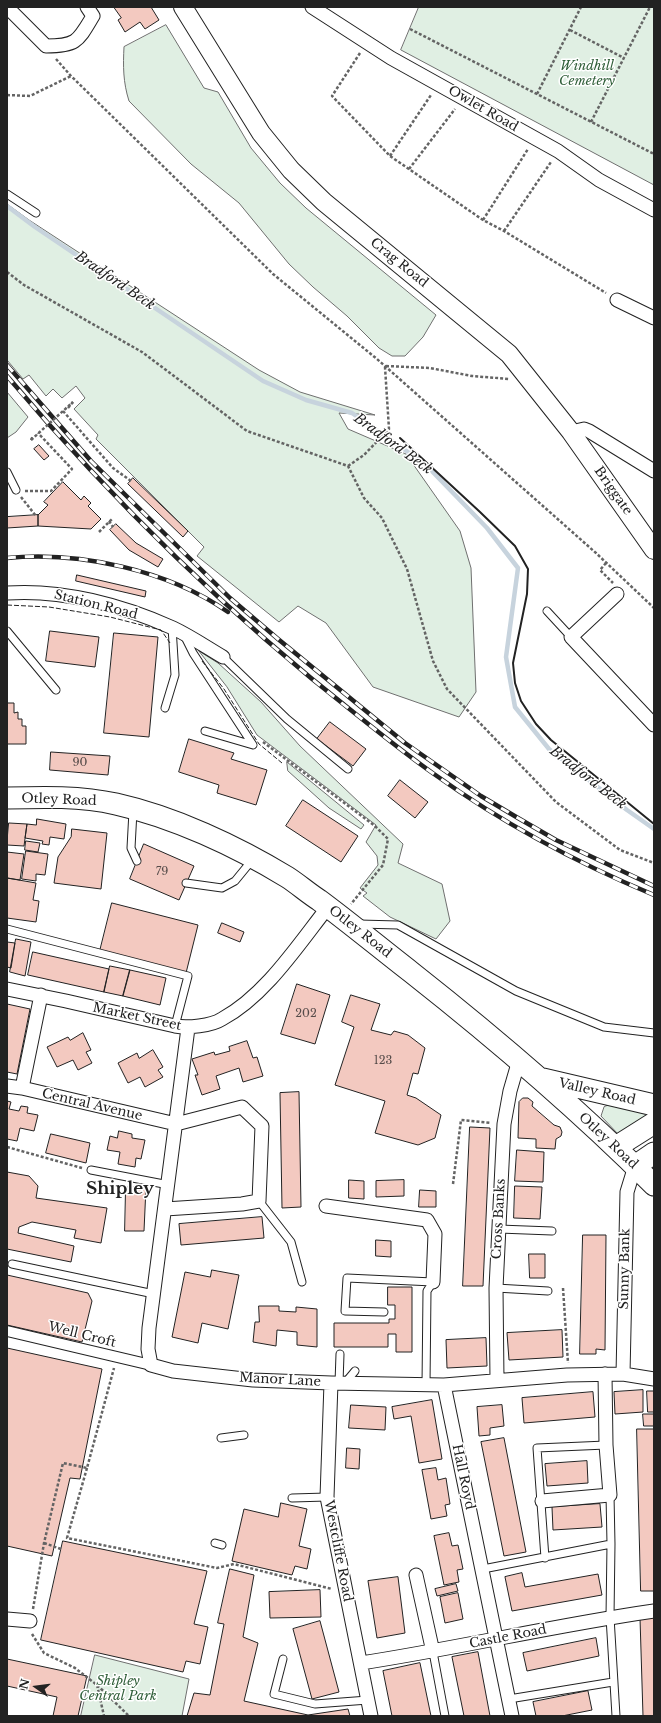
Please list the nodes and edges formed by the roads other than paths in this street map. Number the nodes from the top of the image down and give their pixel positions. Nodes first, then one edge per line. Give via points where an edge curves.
1 (7, 7) edge
2 (87, 7) edge
3 (183, 7) edge
4 (312, 7) edge
5 (7, 194) edge
6 (654, 210) edge
7 (36, 213) dead end
8 (617, 300) road end
9 (654, 318) edge
10 (571, 432) junction
11 (654, 471) edge
12 (7, 472) edge
13 (16, 490) road end
14 (654, 550) edge
15 (7, 593) edge
16 (617, 594) road end
17 (547, 611) dead end
18 (177, 630) junction
19 (7, 631) edge
20 (571, 637) junction
21 (222, 657) joint
22 (56, 690) dead end
23 (165, 708) dead end
24 (654, 725) edge
25 (205, 731) dead end
26 (348, 769) dead end
27 (7, 798) edge
28 (134, 809) junction
29 (253, 858) junction
30 (137, 861) dead end
31 (186, 883) dead end
32 (328, 907) junction
33 (350, 924) junction
34 (7, 929) edge
35 (7, 989) edge
36 (41, 996) junction
37 (181, 1027) junction
38 (654, 1033) edge
39 (519, 1060) junction
40 (540, 1078) junction
41 (7, 1086) edge
42 (22, 1088) junction
43 (654, 1105) edge
44 (654, 1123) edge
45 (176, 1124) junction
46 (616, 1147) junction
47 (654, 1153) edge
48 (635, 1166) junction
49 (90, 1170) road end
50 (168, 1185) junction
51 (654, 1185) edge
52 (259, 1201) junction
53 (326, 1206) dead end
54 (165, 1209) junction
55 (499, 1229) junction
56 (552, 1231) dead end
57 (12, 1264) dead end
58 (302, 1282) dead end
59 (433, 1282) junction
60 (496, 1288) junction
61 (548, 1292) dead end
62 (154, 1294) junction
63 (384, 1312) dead end
64 (7, 1331) edge
65 (340, 1354) dead end
66 (151, 1365) junction
67 (355, 1371) dead end
68 (605, 1374) junction
69 (623, 1374) junction
70 (654, 1379) edge
71 (497, 1380) junction
72 (338, 1383) junction
73 (426, 1385) junction
74 (444, 1385) junction
75 (244, 1435) dead end
76 (221, 1438) dead end
77 (606, 1445) junction
78 (610, 1495) junction
79 (327, 1497) junction
80 (292, 1498) dead end
81 (542, 1501) junction
82 (611, 1544) junction
83 (545, 1558) junction
84 (483, 1569) junction
85 (416, 1575) dead end
86 (654, 1611) edge
87 (610, 1617) junction
88 (7, 1619) edge
89 (30, 1620) road end
90 (496, 1638) junction
91 (433, 1652) junction
92 (283, 1660) dead end
93 (361, 1663) junction
94 (613, 1682) junction
95 (509, 1699) junction
96 (368, 1700) junction
97 (371, 1716) edge
98 (445, 1716) edge
99 (512, 1716) edge
100 (616, 1716) edge

1 - 2 street via 46,46 65,46 79,39 93,16
3 - 10 main road, Crag Road via 261,133 291,170 324,202 509,354
4 - 6 street, Owlet Road via 367,43 558,151 599,180
5 - 7 lane
8 - 9 street
10 - 11 street via 584,429 590,431
10 - 14 main road, Briggate
12 - 13 lane
15 - 18 street, Station Road via 50,594 78,598 126,610
16 - 20 street
17 - 20 lane
18 - 21 street, Station Road
18 - 23 lane via 175,675
18 - 25 lane via 253,745
19 - 22 lane
20 - 24 street
21 - 26 lane via 288,719
27 - 28 main road, Otley Road via 91,800
28 - 29 main road, Otley Road via 177,823
28 - 30 lane via 131,848
29 - 31 lane via 236,881 222,888
29 - 32 main road, Otley Road via 288,878
32 - 33 main road, Otley Road
32 - 37 street, Market Street via 268,982 248,1002 221,1020
33 - 38 lane via 398,925 516,991 604,1027
33 - 39 main road, Otley Road
34 - 37 lane via 188,976
35 - 36 street, Market Street
36 - 37 street, Market Street
36 - 42 street
37 - 45 street
39 - 40 main road, Otley Road
39 - 55 street, Cross Banks via 504,1124
40 - 43 main road, Valley Road
40 - 46 main road, Otley Road
41 - 42 street, Central Avenue
42 - 45 street, Central Avenue
44 - 46 main road
45 - 50 street
45 - 52 street, Central Avenue via 242,1107 262,1126
46 - 48 main road, Otley Road
47 - 48 main road
48 - 51 main road, Otley Road
48 - 69 street, Sunny Bank via 627,1192
49 - 50 lane
50 - 54 street
52 - 54 street
52 - 58 lane via 291,1242
53 - 59 street via 427,1220 435,1234
54 - 62 street
55 - 56 lane
55 - 60 street, Cross Banks
57 - 62 lane
59 - 63 lane via 347,1278 345,1311
59 - 73 lane via 427,1291
60 - 61 lane
60 - 71 street, Cross Banks
62 - 66 street via 148,1349
64 - 66 street, Well Croft
65 - 72 lane
66 - 72 street, Manor Lane via 173,1371 253,1380
67 - 72 lane
68 - 69 street, Manor Lane
68 - 71 street, Manor Lane
68 - 77 street
69 - 70 street, Manor Lane
71 - 74 street, Manor Lane
72 - 73 street, Manor Lane
72 - 79 street, Westcliffe Road
73 - 74 street, Manor Lane
74 - 84 street, Hall Royd
75 - 76 lane
77 - 78 street
77 - 81 lane via 537,1448
78 - 81 street
78 - 82 lane
79 - 80 lane
79 - 93 street, Westcliffe Road
81 - 83 lane
82 - 83 lane
82 - 87 lane
83 - 84 lane
84 - 90 street, Hall Royd
85 - 91 street
86 - 87 street, Castle Road
87 - 90 street, Castle Road
87 - 94 lane
88 - 89 street
90 - 91 street, Castle Road
90 - 95 street
91 - 93 street, Castle Road
91 - 98 lane
92 - 96 lane via 274,1694 315,1704
93 - 96 street, Westcliffe Road
94 - 95 lane
94 - 100 lane
95 - 99 street
96 - 97 street, Westcliffe Road

